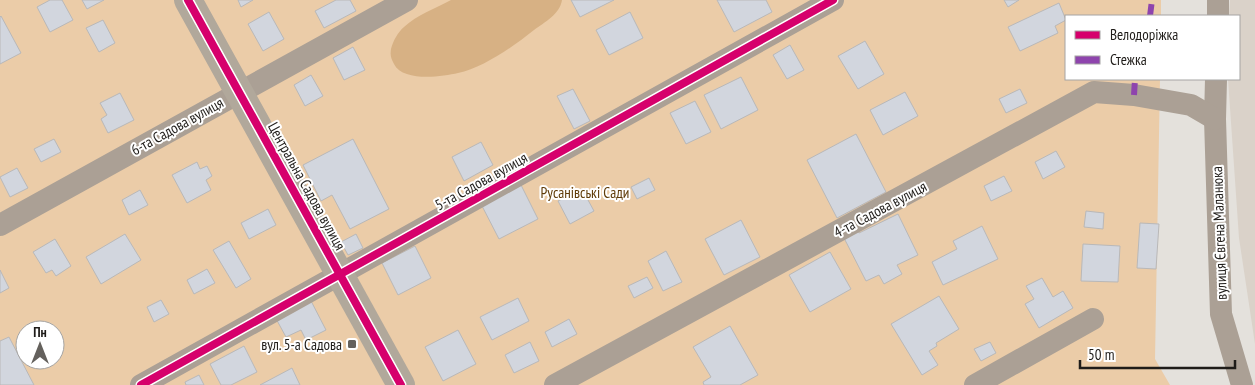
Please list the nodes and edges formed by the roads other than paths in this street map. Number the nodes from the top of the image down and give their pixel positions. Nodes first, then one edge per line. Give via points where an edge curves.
1 (188, 0) edge
2 (407, 0) edge
3 (833, 0) edge
4 (1218, 0) edge
5 (1218, 15) edge
6 (1216, 80) edge
7 (239, 92) junction
8 (1215, 119) junction
9 (0, 225) edge
10 (340, 275) junction
11 (1093, 319) dead end
12 (142, 385) edge
13 (401, 385) edge
14 (555, 385) edge
15 (975, 385) edge
16 (1242, 385) edge

1 - 7 main road, Центральна Садова вулиця
2 - 7 street, 6-та Садова вулиця
3 - 10 street, 5-та Садова вулиця
4 - 5 street
6 - 8 street, вулиця Євгена Маланюка
7 - 9 street, 6-та Садова вулиця
7 - 10 main road, Центральна Садова вулиця
8 - 14 street, 4-та Садова вулиця via 1191,105 1094,92
8 - 16 street, вулиця Євгена Маланюка via 1221,314
10 - 12 street, 5-та Садова вулиця
10 - 13 main road, Центральна Садова вулиця
11 - 15 street

